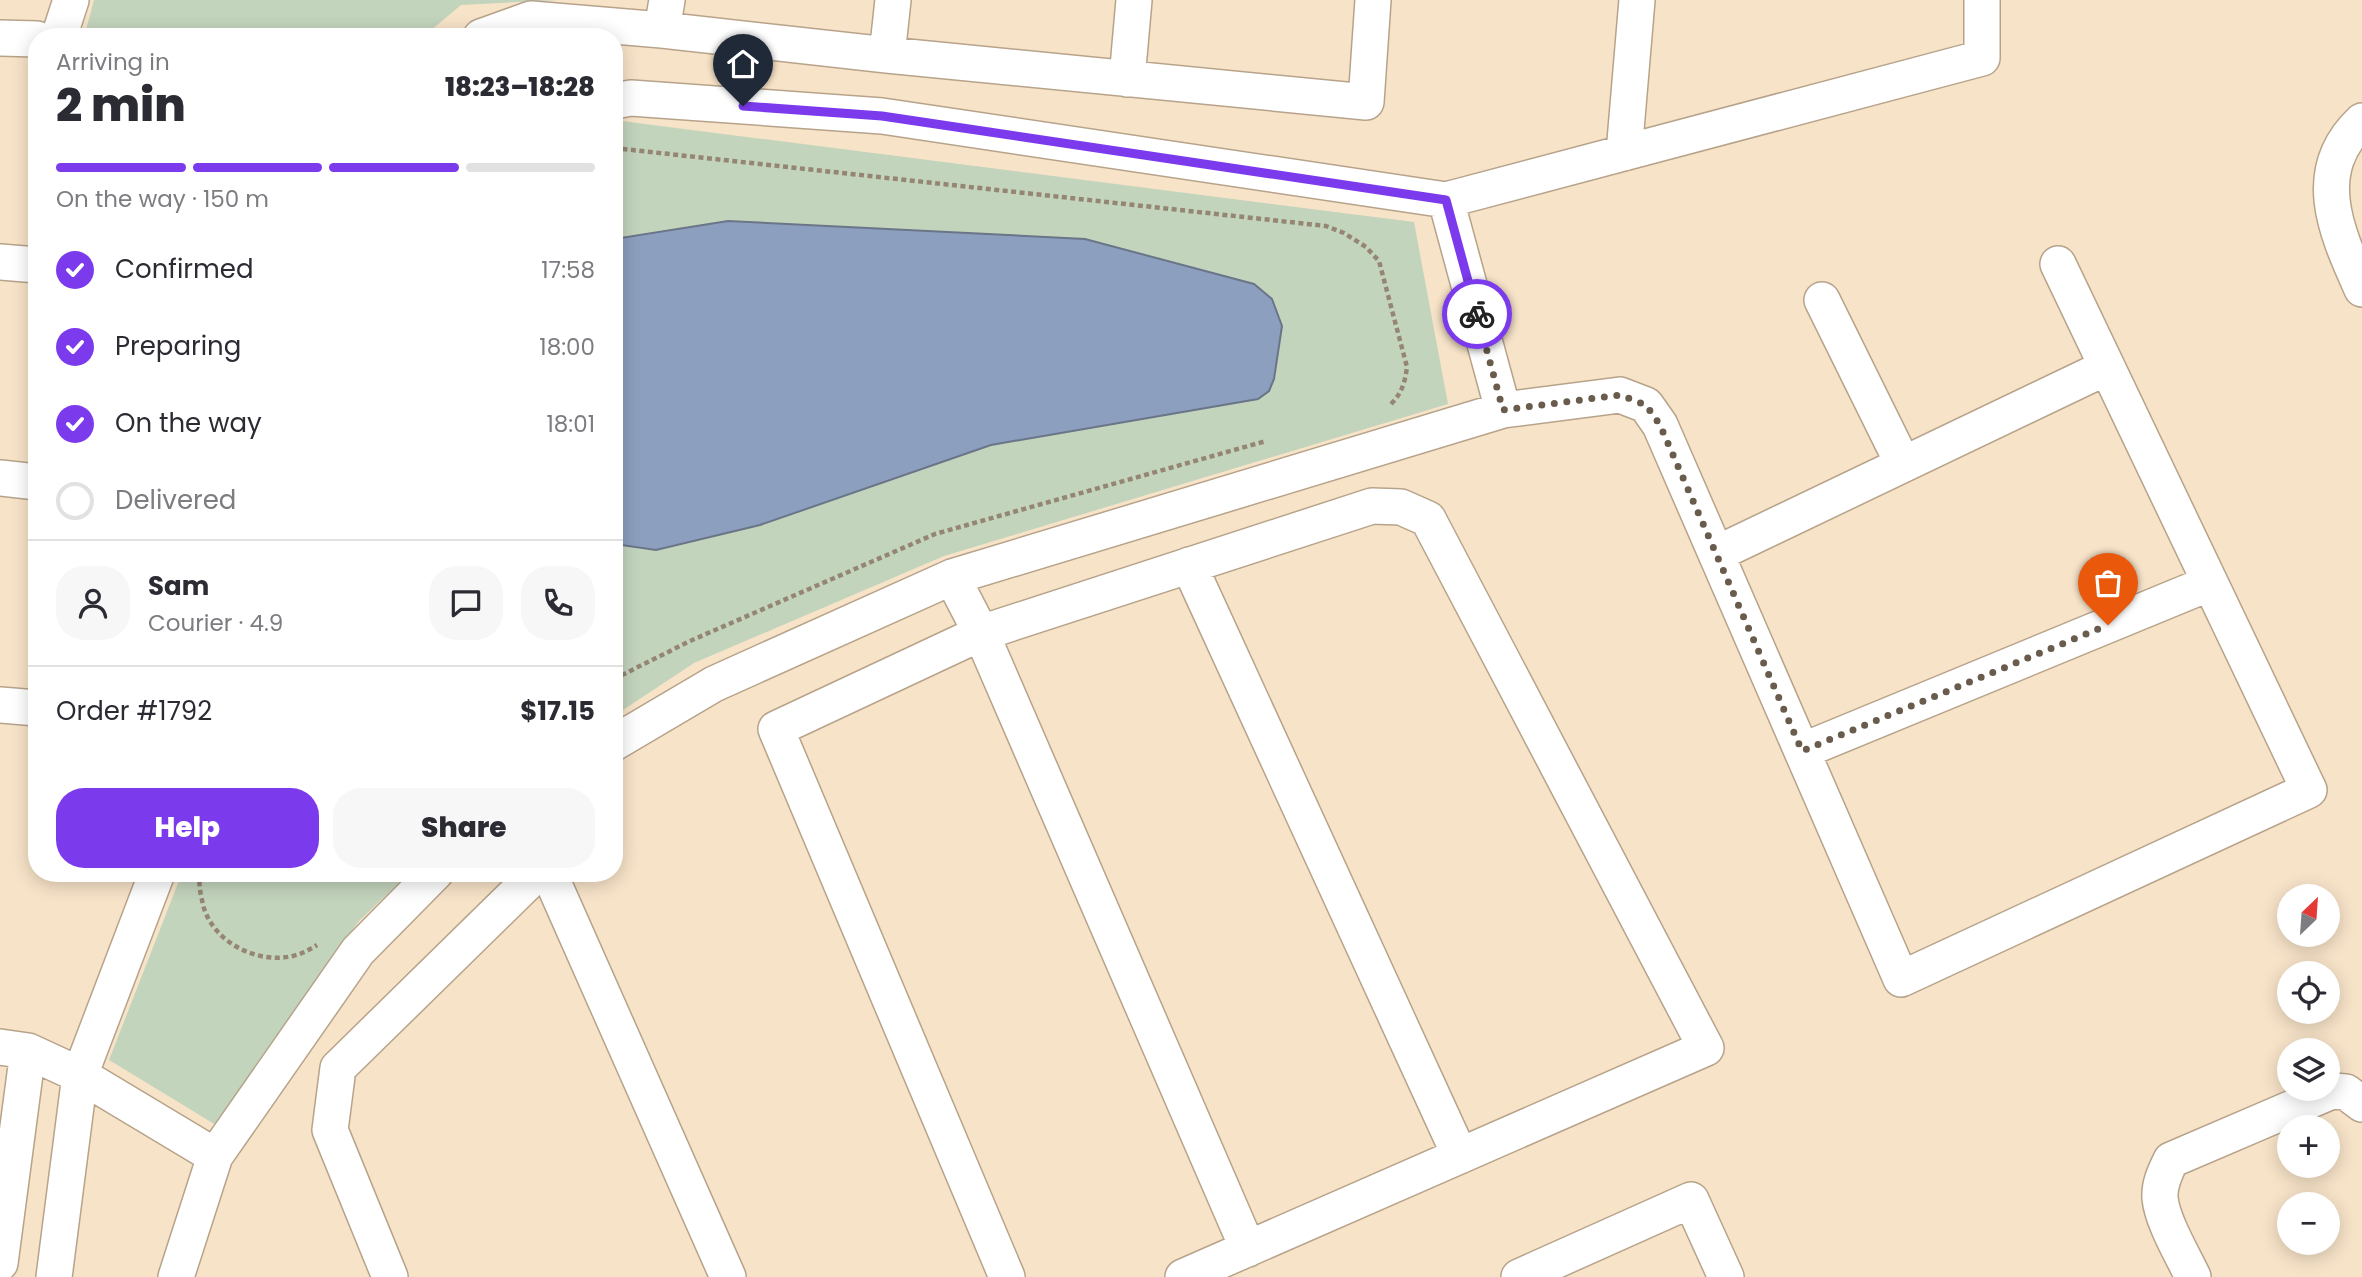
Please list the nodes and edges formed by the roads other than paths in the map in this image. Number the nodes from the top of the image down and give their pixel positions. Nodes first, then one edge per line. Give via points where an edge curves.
1 (71, 0) edge
2 (893, 0) edge
3 (1134, 0) edge
4 (1374, 0) edge
5 (1637, 0) edge
6 (1982, 0) edge
7 (664, 15) edge
8 (62, 28) edge
9 (506, 28) edge
10 (0, 37) edge
11 (28, 39) edge
12 (887, 55) junction
13 (1127, 79) junction
14 (623, 99) edge
15 (2362, 121) edge
16 (1624, 153) junction
17 (1446, 200) junction
18 (0, 262) edge
19 (28, 264) edge
20 (2058, 264) dead end
21 (2362, 289) edge
22 (1822, 300) dead end
23 (2107, 367) junction
24 (1503, 410) junction
25 (1903, 464) junction
26 (0, 478) edge
27 (28, 481) edge
28 (1716, 554) junction
29 (1189, 565) junction
30 (951, 577) junction
31 (2210, 583) junction
32 (981, 633) junction
33 (0, 705) edge
34 (28, 707) edge
35 (623, 738) edge
36 (1802, 751) junction
37 (154, 882) edge
38 (426, 882) edge
39 (528, 882) edge
40 (553, 882) edge
41 (14, 1049) edge
42 (80, 1075) junction
43 (2362, 1104) edge
44 (215, 1156) junction
45 (1460, 1156) junction
46 (1248, 1249) junction
47 (0, 1260) edge
48 (54, 1277) edge
49 (176, 1277) edge
50 (390, 1277) edge
51 (728, 1277) edge
52 (1007, 1277) edge
53 (1183, 1277) edge
54 (1519, 1277) edge
55 (1726, 1277) edge
56 (2193, 1277) edge

1 - 8 street
2 - 12 street
3 - 13 street
4 - 13 street via 1366,102
5 - 16 street
6 - 16 street via 1982,58
7 - 9 street via 531,19
7 - 12 street
10 - 11 street
12 - 13 street
14 - 17 street via 882,116
15 - 21 street via 2337,157 2330,190 2338,235
16 - 17 street
17 - 24 street
18 - 19 street
20 - 23 street
22 - 25 street
23 - 25 street
23 - 31 street
24 - 28 street via 1620,395 1646,405 1660,425
24 - 30 street
25 - 28 street
26 - 27 street
28 - 36 street
29 - 32 street
29 - 45 street
29 - 45 street via 1372,506 1401,507 1428,519 1706,1048
30 - 32 street
30 - 35 street via 714,684
31 - 36 street
31 - 36 street via 2309,790 1901,979
32 - 46 street
32 - 52 street via 776,729
33 - 34 street
37 - 42 street
38 - 44 street via 358,951
39 - 50 street via 338,1068 330,1130
40 - 51 street
41 - 42 street
41 - 47 street
42 - 44 street
42 - 48 street
43 - 56 street via 2346,1092 2332,1091 2171,1160 2162,1177 2160,1198
44 - 49 street
45 - 46 street
46 - 53 street
54 - 55 street via 1691,1200

